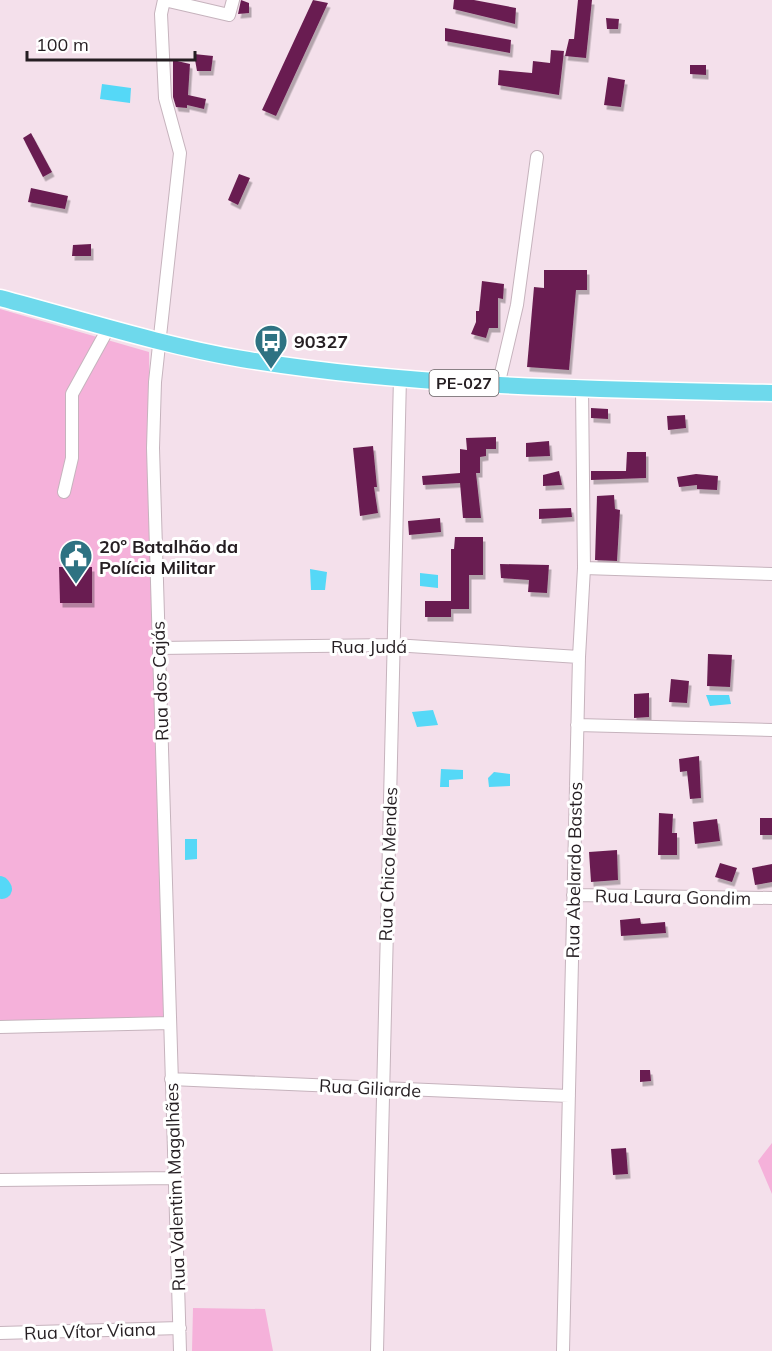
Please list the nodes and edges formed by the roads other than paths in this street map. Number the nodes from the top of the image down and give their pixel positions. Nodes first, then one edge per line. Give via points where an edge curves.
1 (164, 0) edge
2 (232, 0) edge
3 (537, 157) dead end
4 (0, 297) edge
5 (109, 327) junction
6 (159, 340) junction
7 (400, 377) junction
8 (498, 386) junction
9 (582, 389) junction
10 (772, 393) edge
11 (64, 492) dead end
12 (584, 568) junction
13 (772, 574) edge
14 (394, 645) junction
15 (159, 648) junction
16 (579, 657) junction
17 (577, 725) junction
18 (772, 730) edge
19 (573, 895) junction
20 (772, 898) edge
21 (170, 1023) junction
22 (0, 1027) edge
23 (171, 1079) junction
24 (382, 1089) junction
25 (569, 1096) junction
26 (174, 1178) junction
27 (0, 1180) edge
28 (180, 1328) junction
29 (0, 1333) edge
30 (180, 1351) edge
31 (377, 1351) edge
32 (563, 1351) edge

1 - 2 street via 229,15
1 - 6 street, Rua dos Cajás via 161,14 165,98 180,153
3 - 8 street via 519,294
4 - 5 main road, PE-027
5 - 6 main road, PE-027
5 - 11 street via 72,394 72,458
6 - 7 main road, PE-027 via 261,362
6 - 15 street, Rua dos Cajás via 153,439
7 - 8 main road, PE-027
7 - 14 street, Rua Chico Mendes
8 - 9 main road, PE-027
9 - 10 main road, PE-027
9 - 12 street, Rua Abelardo Bastos
12 - 13 street
12 - 16 street, Rua Abelardo Bastos
14 - 15 street, Rua Judá
14 - 16 street, Rua Judá
14 - 24 street, Rua Chico Mendes
15 - 21 street, Rua dos Cajás
16 - 17 street, Rua Abelardo Bastos
17 - 18 street
17 - 19 street, Rua Abelardo Bastos
19 - 20 street, Rua Laura Gondim
19 - 25 street, Rua Abelardo Bastos
21 - 22 street
21 - 23 street, Rua Valentim Magalhães
23 - 24 street, Rua Giliarde
23 - 26 street, Rua Valentim Magalhães
24 - 25 street, Rua Giliarde
24 - 31 street, Rua Chico Mendes
25 - 32 street, Rua Abelardo Bastos
26 - 27 street
26 - 28 street, Rua Valentim Magalhães
28 - 29 street, Rua Vítor Viana
28 - 30 street, Rua Valentim Magalhães

